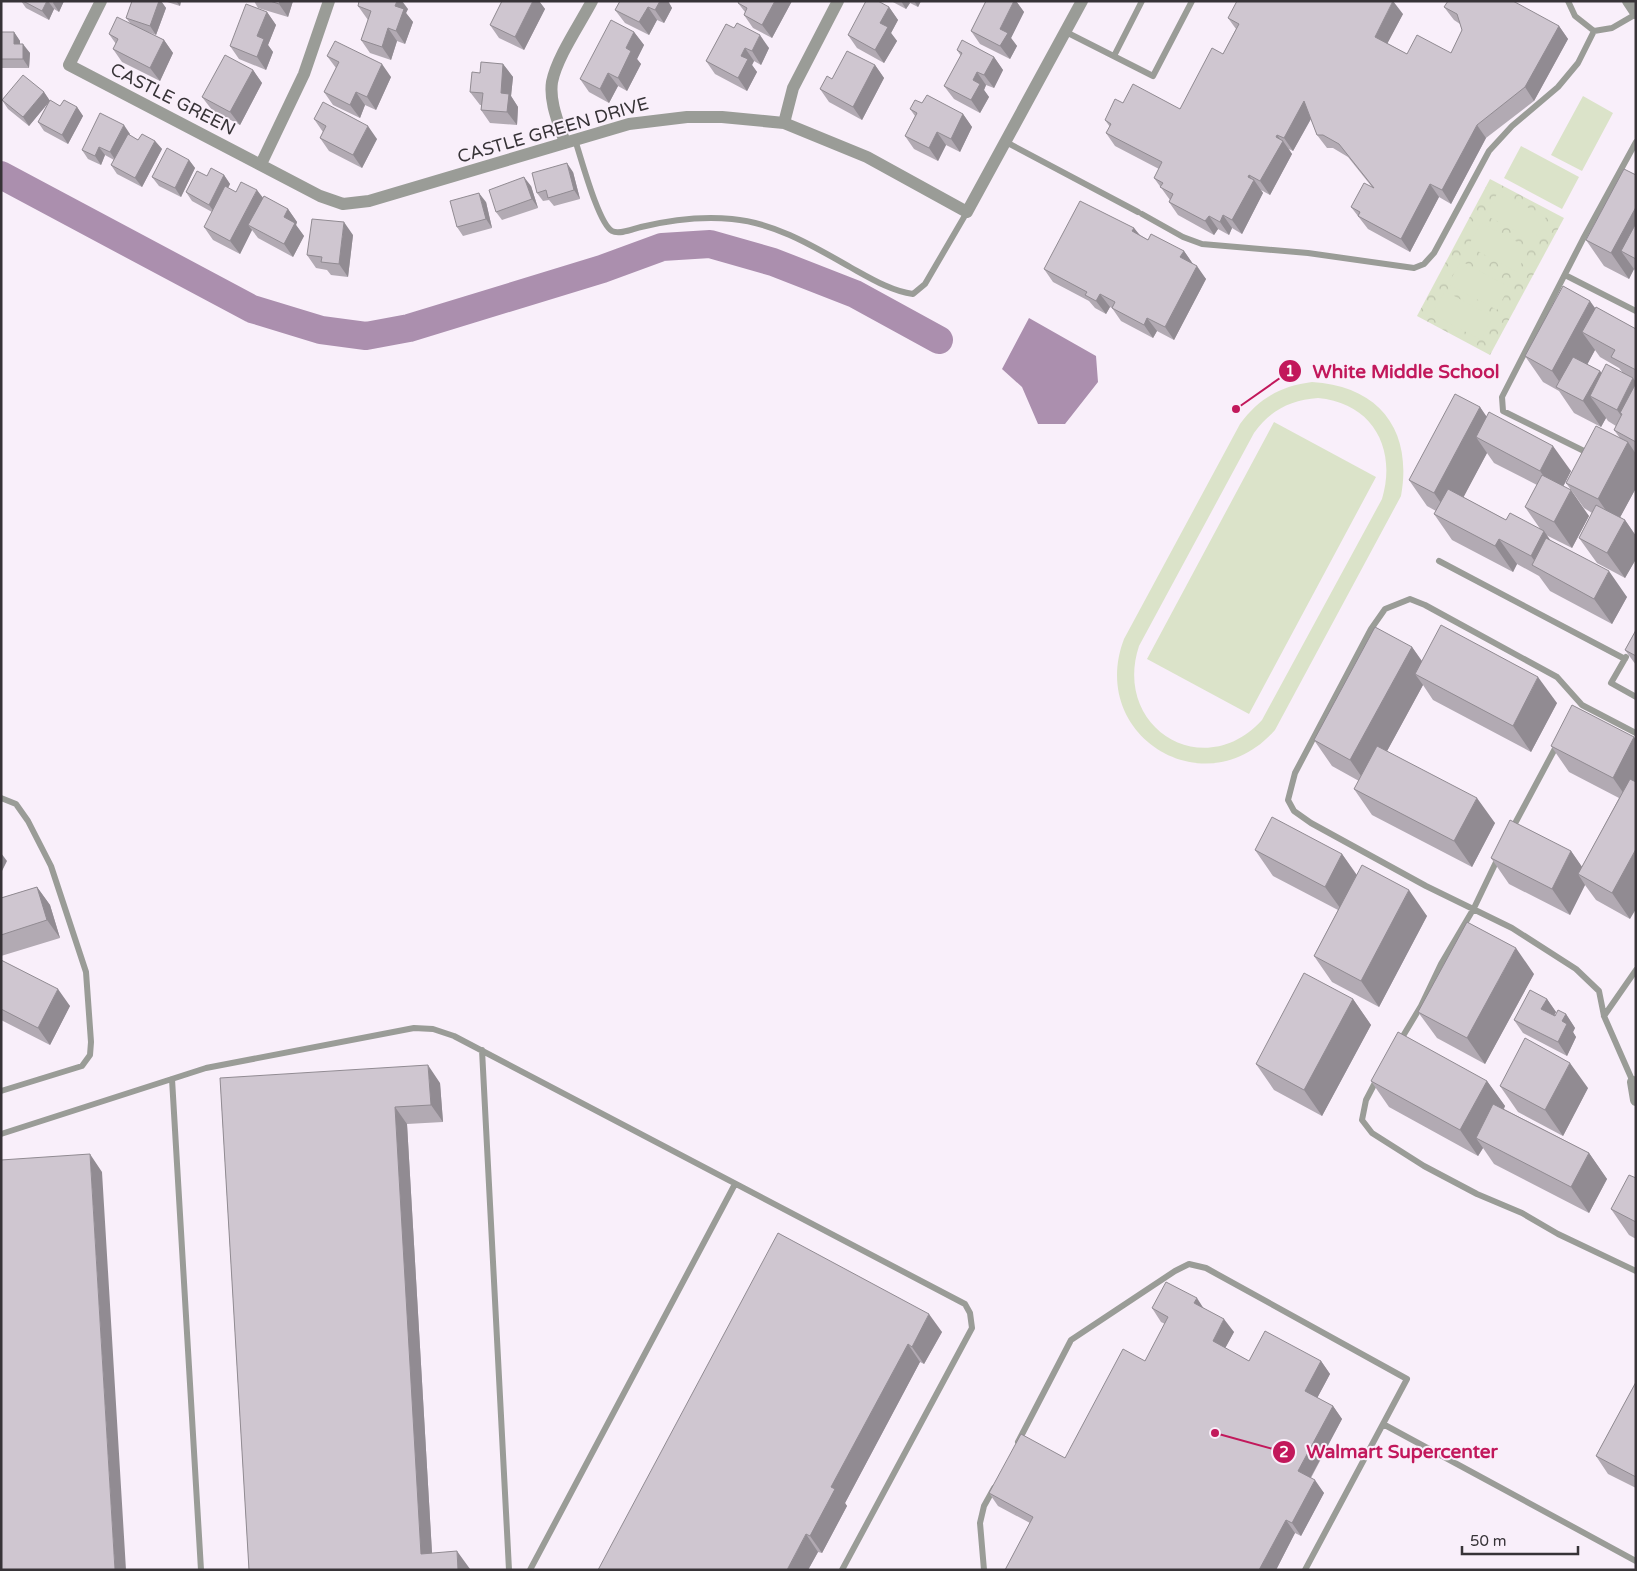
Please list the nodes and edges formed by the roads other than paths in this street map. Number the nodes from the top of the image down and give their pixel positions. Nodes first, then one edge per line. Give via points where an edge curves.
1 (101, 1) edge
2 (329, 1) edge
3 (592, 1) edge
4 (838, 1) edge
5 (1082, 1) edge
6 (1142, 1) edge
7 (1192, 1) edge
8 (1568, 1) edge
9 (1628, 1) edge
10 (1636, 14) edge
11 (1594, 31) junction
12 (1066, 32) junction
13 (1114, 56) junction
14 (784, 123) junction
15 (570, 141) junction
16 (1006, 142) junction
17 (1636, 142) edge
18 (261, 164) junction
19 (967, 212) junction
20 (1565, 275) junction
21 (1636, 311) edge
22 (1588, 454) edge
23 (1439, 561) dead end
24 (1636, 697) edge
25 (1580, 702) junction
26 (1575, 710) edge
27 (1636, 733) edge
28 (1562, 736) edge
29 (1, 798) edge
30 (1510, 833) edge
31 (1502, 850) edge
32 (1474, 908) junction
33 (1636, 970) edge
34 (1604, 1016) junction
35 (1396, 1049) edge
36 (482, 1050) junction
37 (1383, 1071) edge
38 (172, 1079) junction
39 (1633, 1082) joint
40 (1, 1092) edge
41 (1636, 1100) edge
42 (1, 1134) edge
43 (735, 1184) junction
44 (1636, 1271) edge
45 (1383, 1424) junction
46 (1016, 1445) edge
47 (998, 1480) edge
48 (1636, 1561) edge
49 (201, 1570) edge
50 (509, 1570) edge
51 (530, 1570) edge
52 (842, 1570) edge
53 (984, 1570) edge
54 (1304, 1570) edge

1 - 18 street, CASTLE GREEN via 69,65
2 - 18 street via 304,74
3 - 15 street via 552,82 555,112
4 - 14 street via 793,88
5 - 12 street
6 - 13 lane
7 - 13 lane via 1153,76
8 - 11 lane via 1575,16
9 - 10 street
10 - 11 lane via 1612,28
11 - 16 lane via 1578,63 1558,87 1512,126 1489,151 1434,253 1424,264 1414,268 1308,253 1202,244 1183,237
12 - 13 lane
12 - 16 street
14 - 15 street, CASTLE GREEN DRIVE via 722,117 656,119
14 - 19 street, CASTLE GREEN DRIVE via 867,157
15 - 18 street, CASTLE GREEN DRIVE via 370,201 343,204 320,196
15 - 19 lane via 600,216 609,230 616,232 696,218 760,223 794,236 904,293 913,294 925,284
16 - 19 street
17 - 20 lane
20 - 21 lane
20 - 22 lane via 1502,397 1503,411
23 - 24 lane via 1627,656 1611,683
25 - 26 lane
25 - 27 lane via 1598,715
25 - 32 lane via 1557,676 1410,599 1385,609 1371,629 1295,773 1288,800 1294,812 1426,886
28 - 30 lane
29 - 40 lane via 16,804 51,866 86,972 91,1042 90,1055 82,1066
31 - 32 lane
32 - 34 lane via 1576,969 1599,991
32 - 35 lane
33 - 34 lane
34 - 39 lane
36 - 38 lane via 433,1029 414,1028 206,1068
36 - 43 lane
36 - 50 lane
37 - 44 lane via 1362,1112 1362,1120 1372,1132 1424,1166 1477,1194 1522,1213
38 - 42 lane
38 - 49 lane
39 - 41 street
43 - 51 lane
43 - 52 lane via 964,1304 970,1313 972,1328
45 - 46 lane via 1407,1379 1206,1268 1189,1264 1072,1340
45 - 48 lane
45 - 54 lane
47 - 53 lane via 984,1506 980,1523

